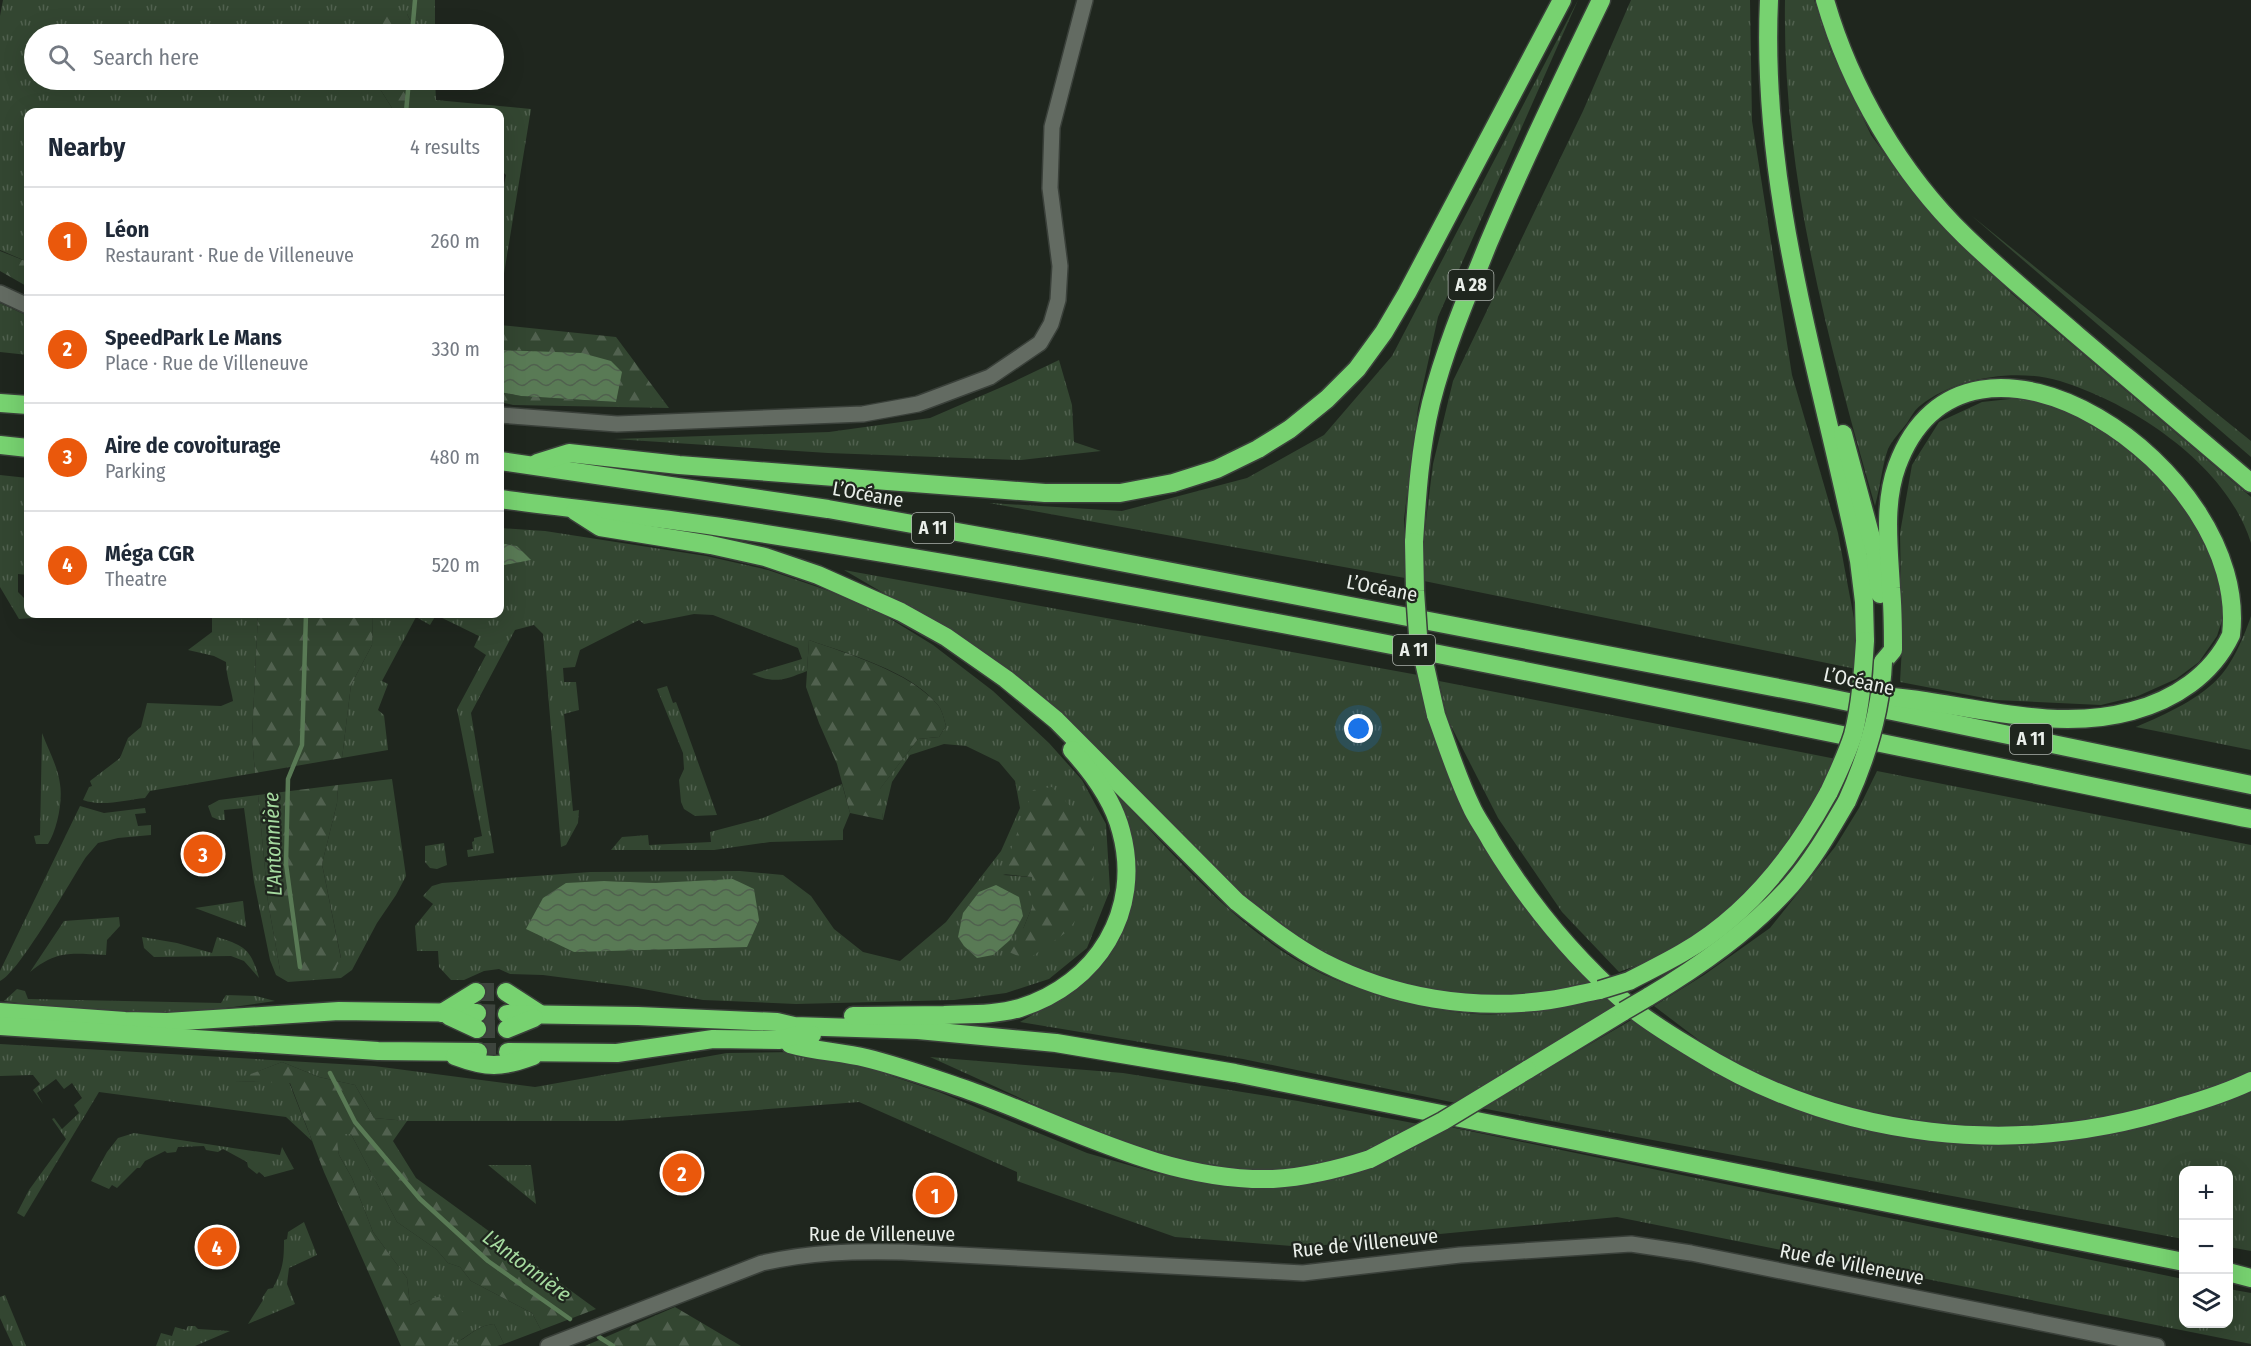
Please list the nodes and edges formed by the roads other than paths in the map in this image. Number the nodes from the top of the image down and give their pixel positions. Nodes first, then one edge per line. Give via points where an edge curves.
1 (1085, 0) edge
2 (1562, 0) edge
3 (1600, 0) edge
4 (1769, 0) edge
5 (1825, 0) edge
6 (0, 293) edge
7 (24, 304) edge
8 (1823, 400) junction
9 (0, 403) edge
10 (24, 405) edge
11 (504, 415) edge
12 (0, 445) edge
13 (24, 448) edge
14 (2169, 451) dead end
15 (504, 462) edge
16 (529, 465) junction
17 (2251, 483) edge
18 (504, 500) edge
19 (571, 508) junction
20 (2243, 577) dead end
21 (1887, 652) junction
22 (1006, 679) junction
23 (1810, 694) junction
24 (2251, 785) edge
25 (2251, 819) edge
26 (0, 1012) edge
27 (442, 1013) junction
28 (477, 1022) junction
29 (0, 1026) edge
30 (778, 1031) junction
31 (442, 1051) junction
32 (543, 1052) junction
33 (2251, 1081) edge
34 (2179, 1261) edge
35 (2233, 1272) edge
36 (2251, 1275) edge
37 (548, 1346) edge
38 (2157, 1346) edge

1 - 11 street via 1052,127 1050,188 1060,266 1058,300 1040,343 990,378 918,404 863,414 617,424
2 - 16 highway via 1407,293 1357,369 1290,429 1217,469 1173,483 1119,493 1045,493 569,453
3 - 33 highway, A 28, bridge via 1468,291 1431,404 1421,458 1414,542 1419,635 1436,715 1471,806 1508,869 1556,932 1629,1006 1718,1065 1816,1107 1868,1121 1961,1136 2012,1136 2104,1127 2154,1116
4 - 8 highway via 1767,62 1776,175 1790,259
5 - 17 highway via 1861,91 1906,166 1934,202 2005,273
6 - 7 street
8 - 21 highway via 1836,412 1866,513
8 - 22 highway, bridge via 1859,561 1864,602 1863,679 1847,751 1812,823 1764,886 1726,923 1684,952 1629,981 1541,1001 1463,1003 1404,993 1322,962 1237,902 1071,733
9 - 10 highway
12 - 13 highway
14 - 21 highway via 2089,402 2031,388 1980,392 1938,411 1905,449 1892,486
15 - 16 highway, L’Océane / A 11
16 - 23 highway, L’Océane / A 11 via 1024,544
18 - 19 highway, A 11
19 - 22 highway via 600,527 711,545 765,557 818,575 923,624
19 - 25 highway, A 11 via 727,528 1127,596 1587,684
20 - 23 highway via 2236,624 2215,661 2176,694 2132,712 2049,718 1960,708 1899,696
21 - 30 highway, bridge via 1862,769 1804,870 1758,920 1692,970 1435,1126 1370,1159 1309,1175 1274,1179 1192,1172 910,1071 867,1058 792,1045
22 - 30 highway via 1014,695 1086,765 1115,812 1125,849 1126,886 1120,916 1107,944 1074,980 1048,998 1017,1009 980,1014 795,1017
23 - 24 highway, L’Océane / A 11
26 - 27 highway via 125,1022 339,1011
27 - 28 highway
27 - 28 highway
28 - 31 highway
29 - 31 highway via 378,1051
30 - 32 highway via 617,1053
30 - 32 highway via 541,1015 507,1022
30 - 34 highway via 794,1026 918,1030 1081,1046
31 - 32 highway via 479,1065 508,1065
35 - 36 highway
37 - 38 street, Rue de Villeneuve via 762,1263 836,1251 1303,1273 1460,1254 1631,1244

